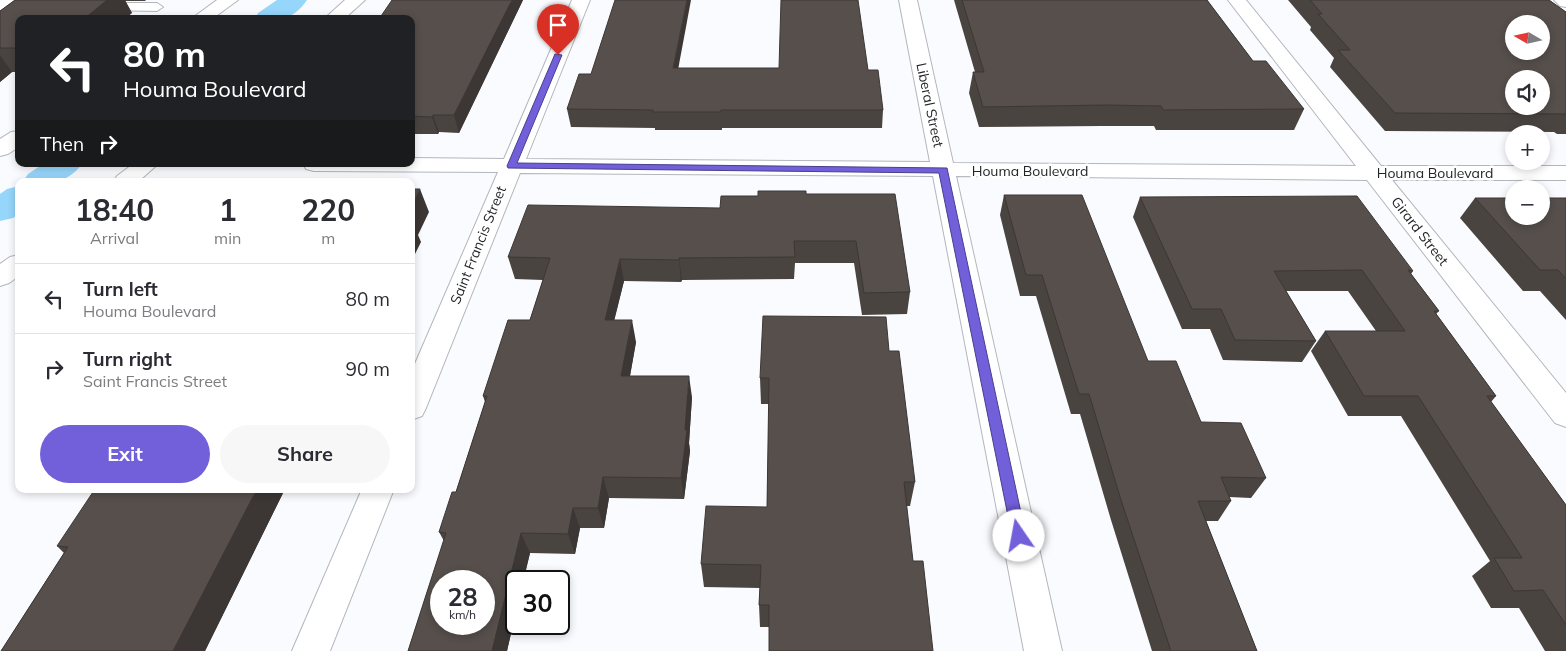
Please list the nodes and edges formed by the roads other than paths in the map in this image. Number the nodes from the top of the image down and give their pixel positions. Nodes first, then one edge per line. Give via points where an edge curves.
1 (229, 0) edge
2 (356, 0) edge
3 (581, 0) edge
4 (908, 0) edge
5 (1237, 0) edge
6 (14, 3) edge
7 (0, 6) edge
8 (88, 7) edge
9 (157, 7) dead end
10 (206, 15) edge
11 (338, 15) edge
12 (15, 140) edge
13 (0, 149) edge
14 (415, 165) edge
15 (511, 166) junction
16 (143, 167) edge
17 (943, 170) junction
18 (1374, 173) junction
19 (1566, 173) edge
20 (128, 178) edge
21 (15, 265) edge
22 (0, 277) edge
23 (415, 398) edge
24 (1566, 415) edge
25 (376, 493) edge
26 (311, 651) edge
27 (1042, 651) edge

1 - 10 street
2 - 11 street
3 - 15 street, Saint Francis Street
4 - 17 street, Liberal Street
5 - 18 street, Girard Street
6 - 7 street
8 - 9 lane
12 - 13 street
14 - 15 street, Houma Boulevard
15 - 17 street, Houma Boulevard
15 - 23 street, Saint Francis Street
16 - 20 street
17 - 18 street, Houma Boulevard
17 - 27 street, Liberal Street
18 - 19 street, Houma Boulevard
18 - 24 street, Girard Street
21 - 22 street
25 - 26 street

